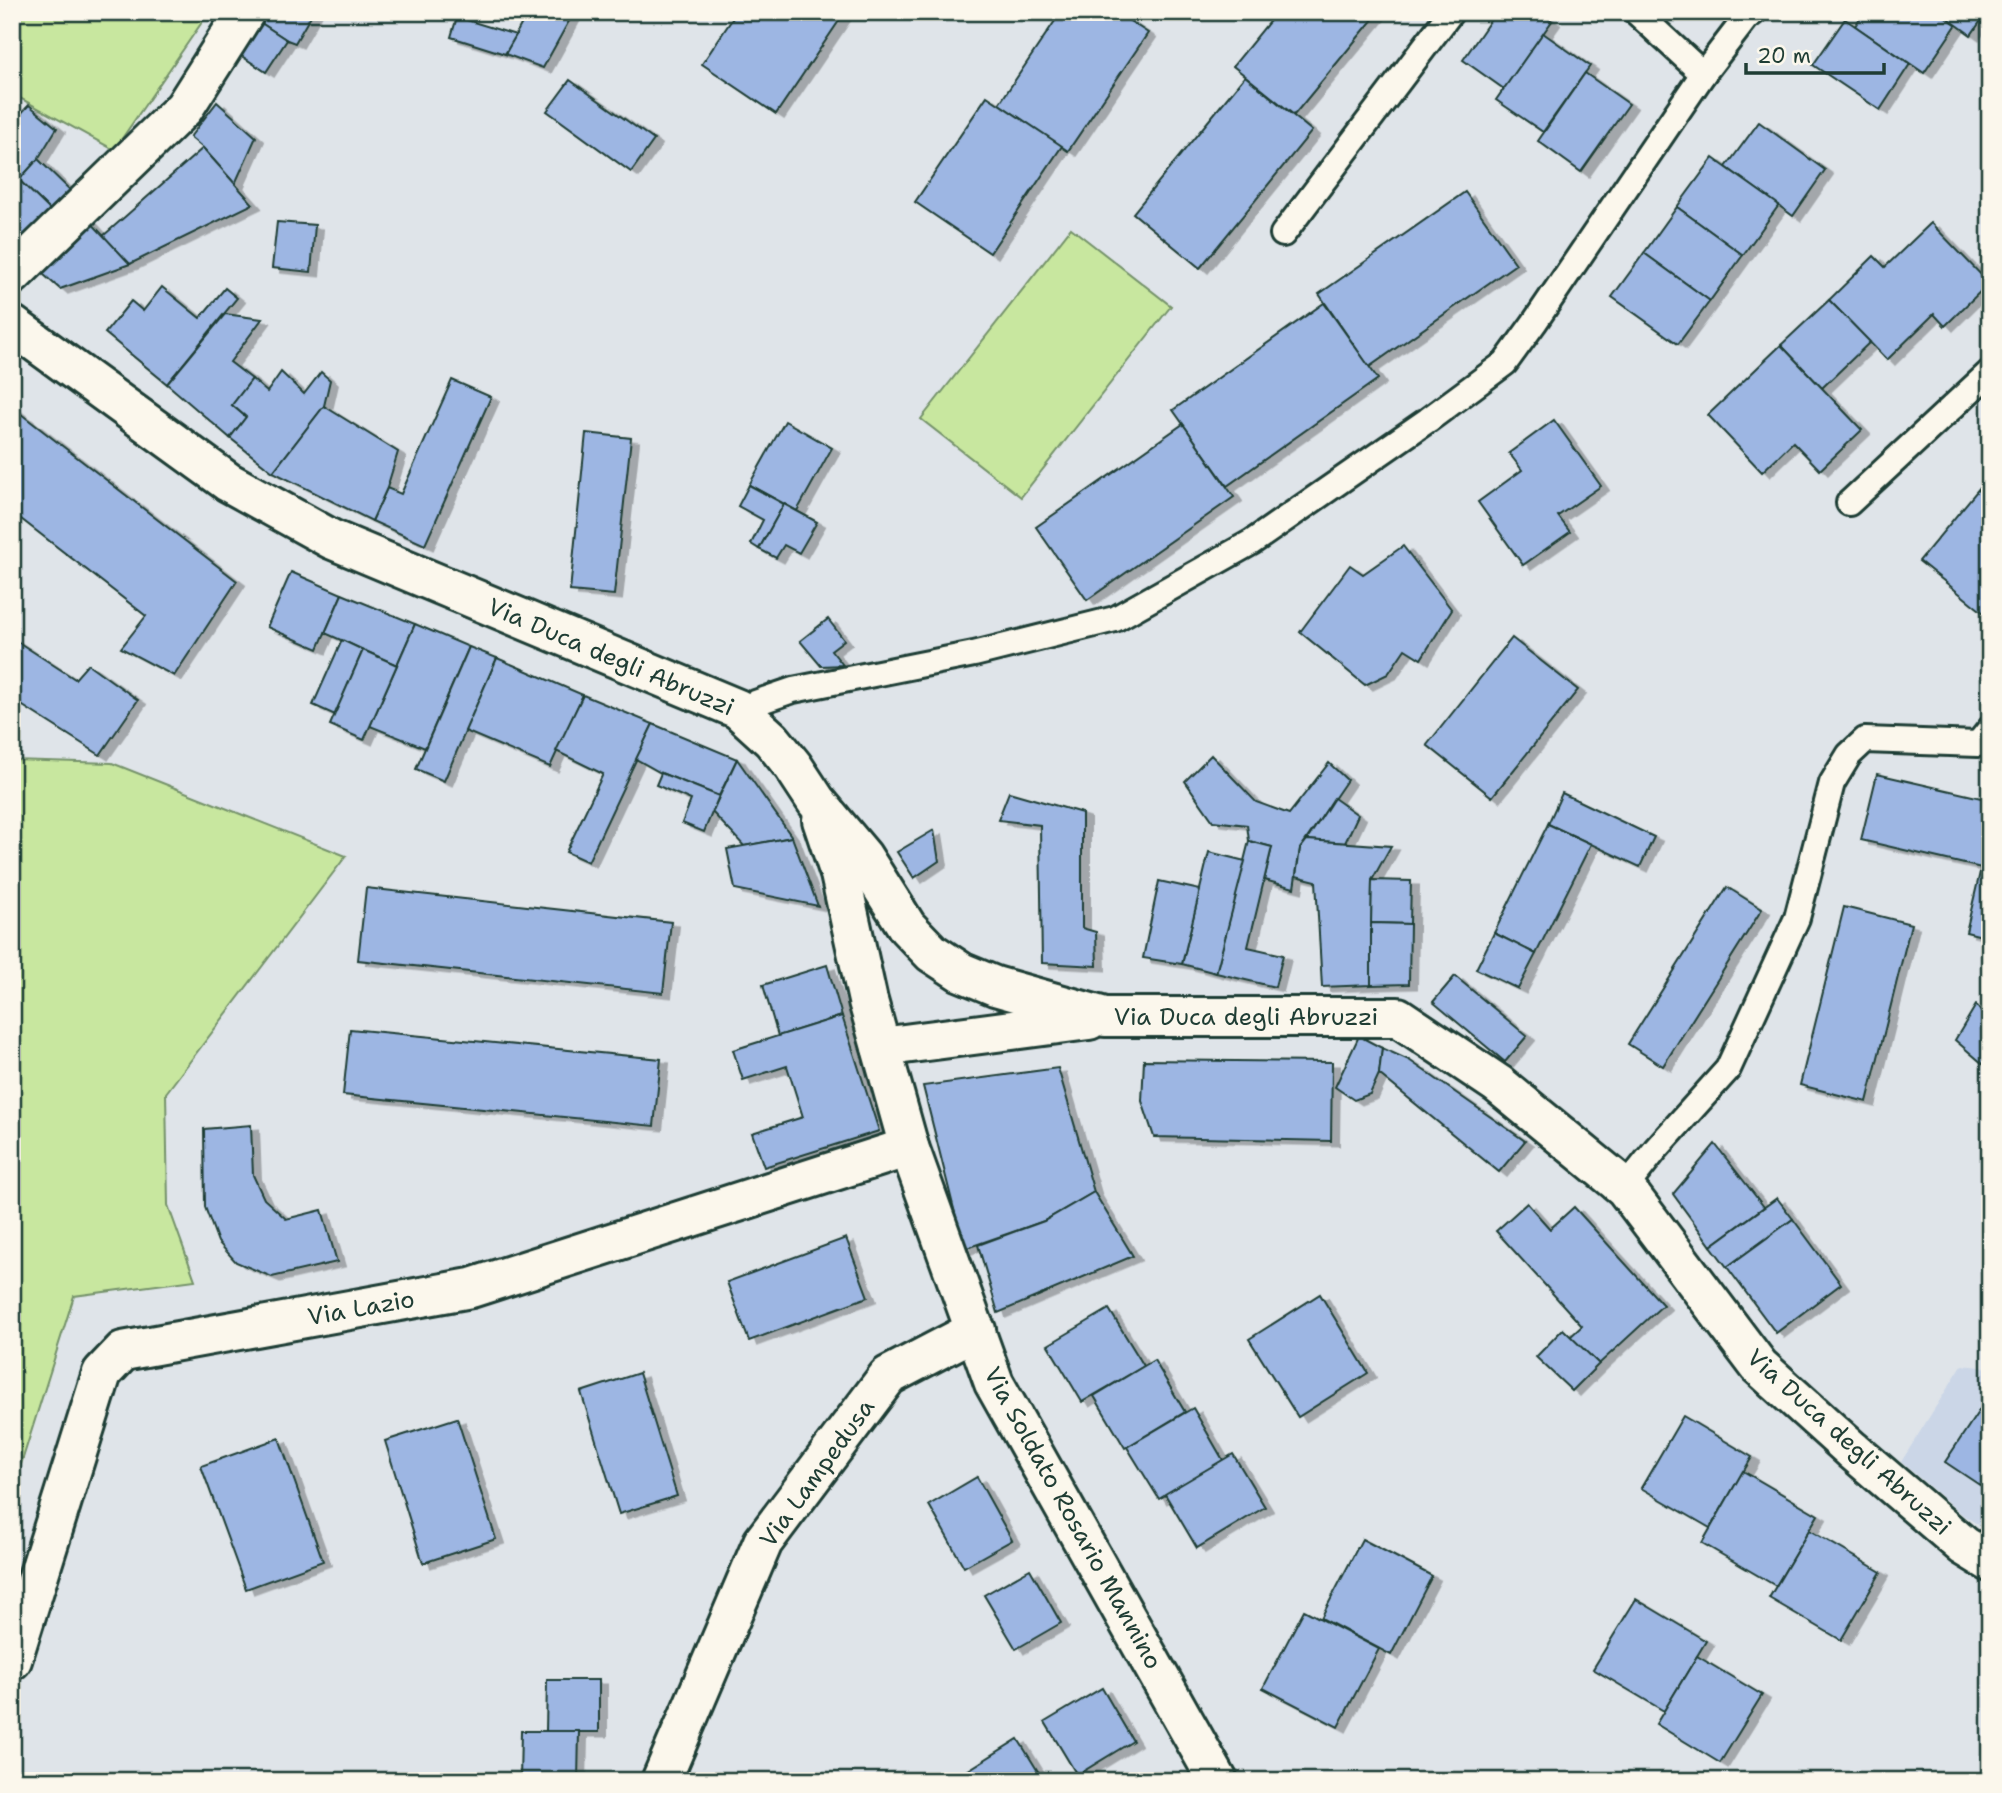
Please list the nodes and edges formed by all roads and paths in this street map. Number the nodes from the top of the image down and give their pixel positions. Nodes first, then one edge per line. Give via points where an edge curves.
1 (245, 12) edge
2 (1451, 12) edge
3 (1636, 12) edge
4 (1754, 12) edge
5 (1703, 74) junction
6 (1283, 234) dead end
7 (12, 275) edge
8 (12, 325) edge
9 (1990, 372) edge
10 (1849, 503) dead end
11 (738, 709) junction
12 (1986, 742) edge
13 (816, 801) junction
14 (1105, 1017) junction
15 (881, 1047) junction
16 (909, 1147) junction
17 (1625, 1188) junction
18 (976, 1330) junction
19 (1990, 1562) edge
20 (12, 1660) edge
21 (661, 1781) edge
22 (1218, 1781) edge

1 - 7 main road via 184,108
2 - 6 lane
3 - 5 lane
4 - 5 lane
5 - 11 lane via 1505,363 1252,542 1115,619 974,654 793,690
8 - 11 main road, Via Duca degli Abruzzi via 228,482 331,539
9 - 10 lane
11 - 13 main road, Via Duca degli Abruzzi via 772,740
12 - 17 lane via 1865,740 1849,755 1832,783 1797,918 1728,1069
13 - 14 main road, Via Duca degli Abruzzi via 863,857 907,927 932,953 995,986
13 - 15 main road, Via Soldato Rosario Mannino via 840,874
14 - 15 main road
14 - 17 main road, Via Duca degli Abruzzi via 1398,1017 1498,1084
15 - 16 main road, Via Soldato Rosario Mannino
16 - 18 main road, Via Soldato Rosario Mannino
16 - 20 main road, Via Lazio via 471,1288 123,1351 102,1373
17 - 19 main road, Via Duca degli Abruzzi via 1759,1366 1964,1546
18 - 21 main road, Via Lampedusa via 888,1376 763,1542
18 - 22 main road, Via Soldato Rosario Mannino via 994,1383

